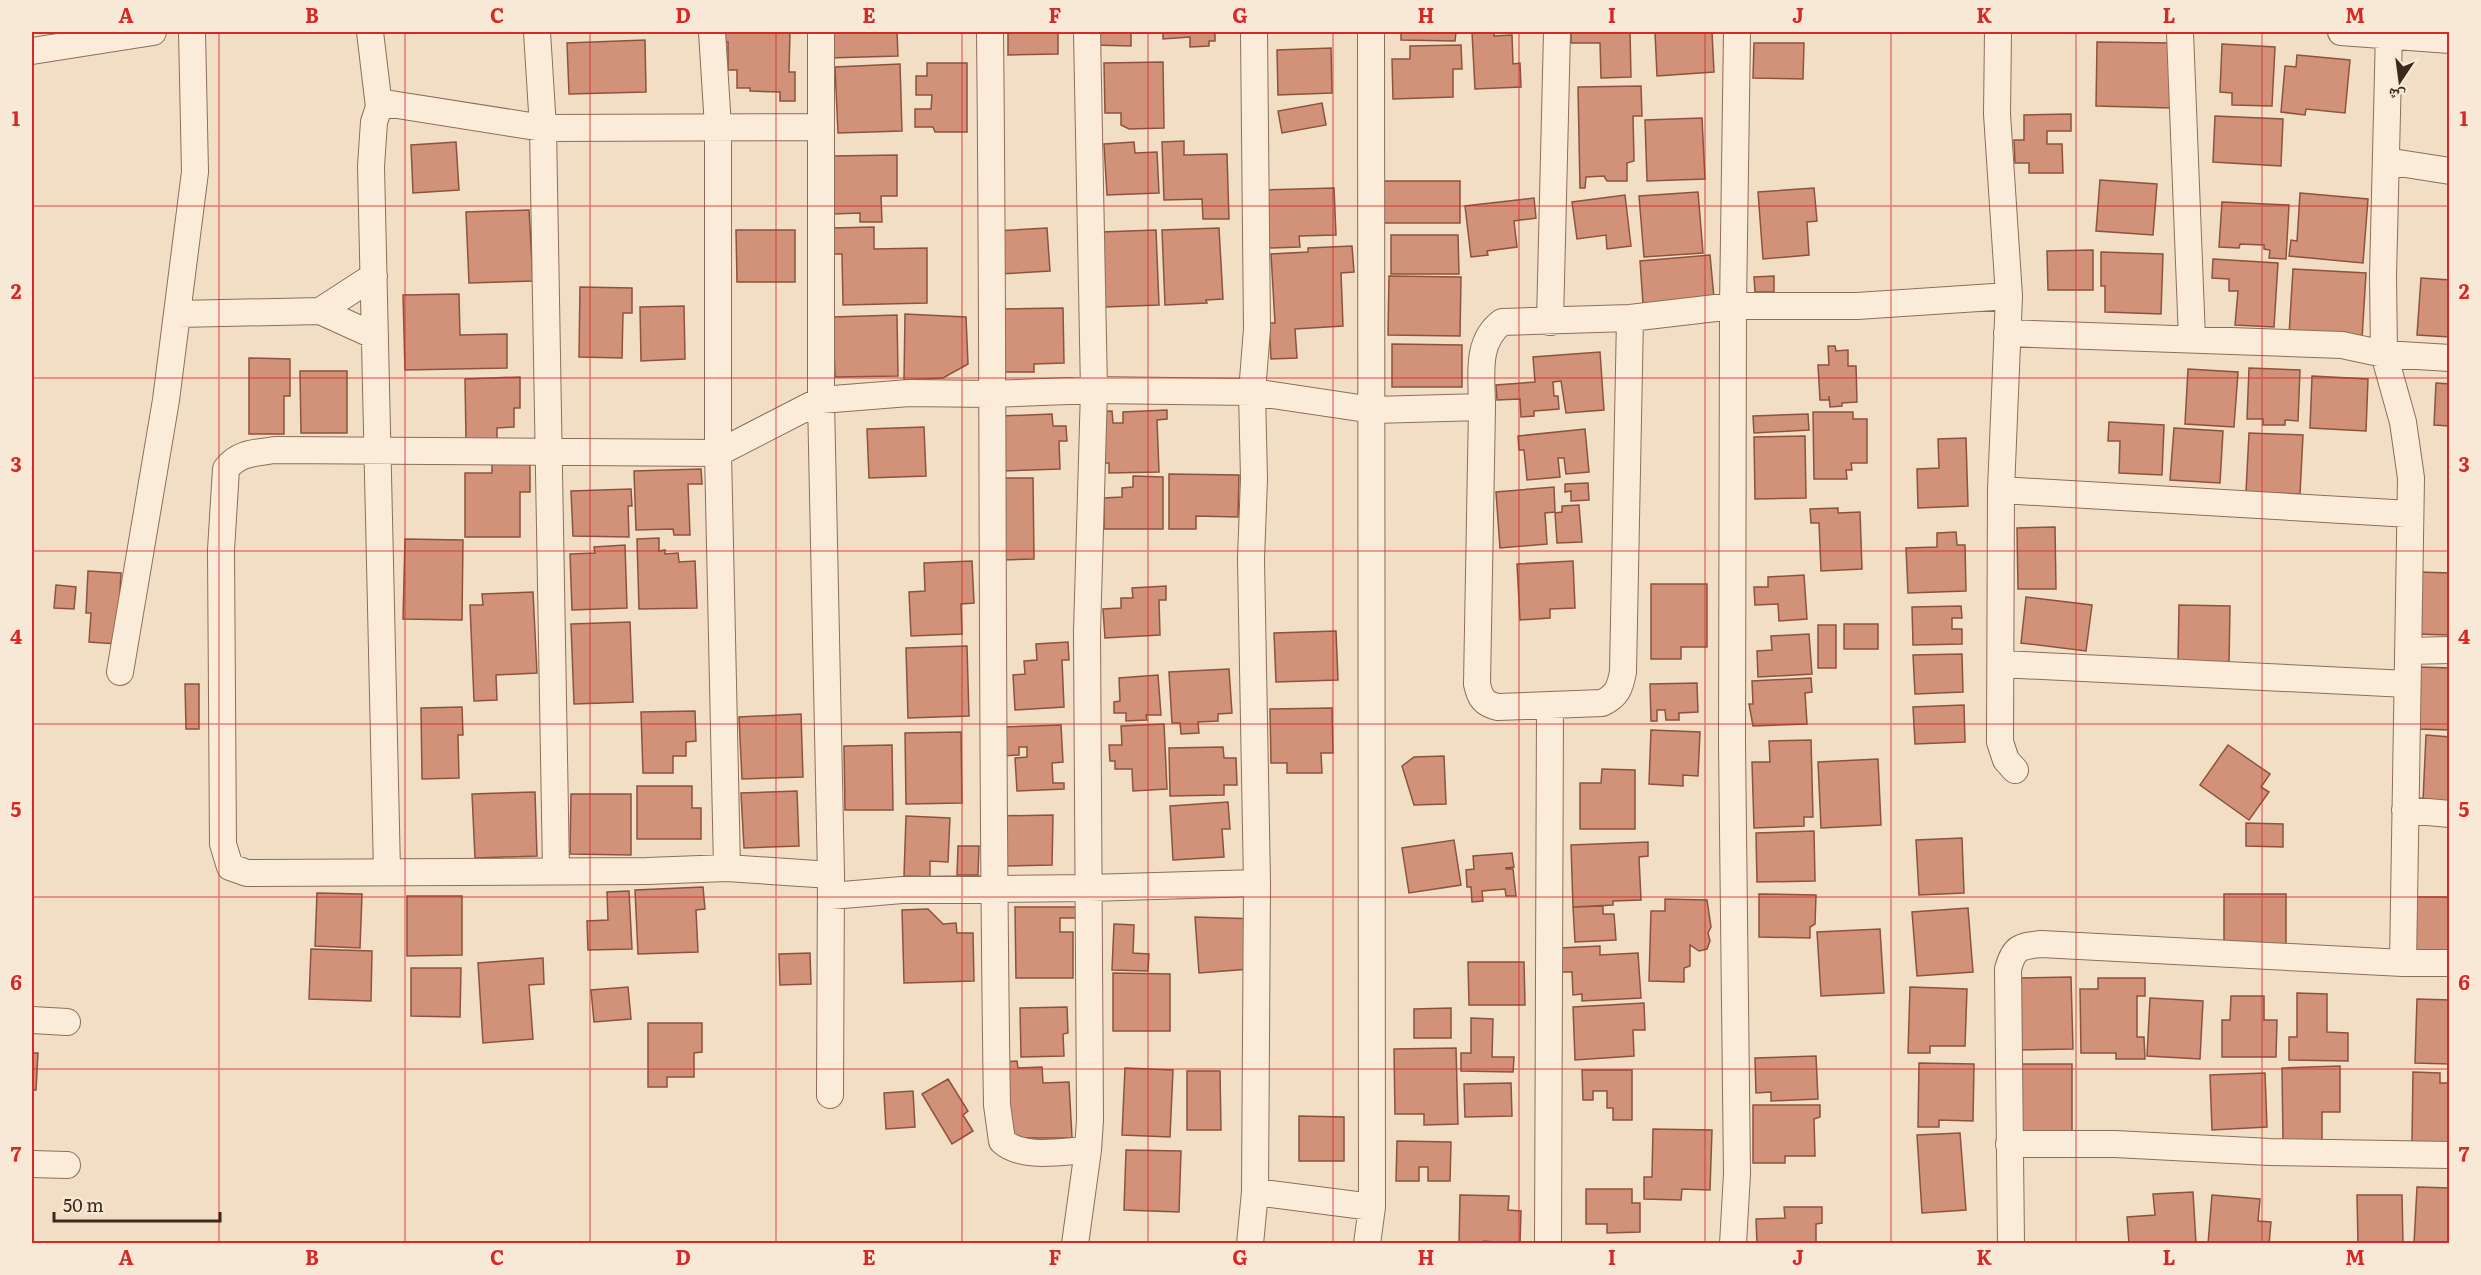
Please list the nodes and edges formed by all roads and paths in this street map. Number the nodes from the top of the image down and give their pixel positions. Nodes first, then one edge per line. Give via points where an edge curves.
1 (153, 32) edge
2 (192, 32) edge
3 (370, 32) edge
4 (537, 32) edge
5 (712, 32) edge
6 (821, 32) edge
7 (990, 32) edge
8 (1087, 32) edge
9 (1254, 32) edge
10 (1371, 32) edge
11 (1557, 32) edge
12 (1737, 32) edge
13 (1998, 32) edge
14 (2180, 32) edge
15 (2341, 32) edge
16 (2389, 33) edge
17 (2450, 40) edge
18 (32, 51) edge
19 (379, 107) junction
20 (718, 127) junction
21 (821, 127) junction
22 (543, 128) junction
23 (2386, 161) junction
24 (2450, 171) edge
25 (374, 276) junction
26 (2009, 296) junction
27 (1733, 306) junction
28 (320, 311) junction
29 (178, 314) junction
30 (1630, 318) junction
31 (1550, 322) junction
32 (2007, 333) junction
33 (375, 336) junction
34 (2192, 339) junction
35 (2384, 354) junction
36 (2450, 358) edge
37 (1094, 390) junction
38 (1252, 393) junction
39 (991, 394) junction
40 (821, 400) junction
41 (1482, 407) junction
42 (1373, 410) junction
43 (377, 451) junction
44 (549, 452) junction
45 (718, 453) junction
46 (2001, 490) junction
47 (2410, 514) junction
48 (2450, 650) edge
49 (2408, 651) junction
50 (2001, 664) junction
51 (120, 672) dead end
52 (2407, 684) junction
53 (1550, 707) junction
54 (2015, 770) dead end
55 (2406, 810) junction
56 (2450, 814) edge
57 (728, 868) junction
58 (387, 871) junction
59 (556, 871) junction
60 (1257, 883) junction
61 (831, 886) junction
62 (993, 888) junction
63 (1089, 888) junction
64 (2403, 963) junction
65 (2450, 963) edge
66 (32, 1020) edge
67 (67, 1022) dead end
68 (830, 1095) dead end
69 (2009, 1144) junction
70 (1089, 1150) junction
71 (2450, 1155) edge
72 (32, 1164) edge
73 (67, 1165) dead end
74 (1255, 1192) junction
75 (1372, 1207) junction
76 (1075, 1244) edge
77 (1250, 1244) edge
78 (1367, 1244) edge
79 (1548, 1244) edge
80 (1732, 1244) edge
81 (2011, 1244) edge

1 - 18 street
2 - 29 street via 195,172
3 - 19 street
4 - 22 street
5 - 20 street
6 - 21 street
7 - 39 street
8 - 37 street
9 - 38 street via 1257,329
10 - 42 street
11 - 31 street
12 - 27 street
13 - 26 street via 1997,114
14 - 34 street
15 - 16 street
16 - 17 street
16 - 23 street
19 - 22 street via 391,104
19 - 25 street via 371,166
20 - 21 street
20 - 22 street
20 - 45 street
21 - 40 street
22 - 44 street
23 - 24 street
23 - 35 street
25 - 28 street
25 - 33 street
26 - 27 street via 1857,306
26 - 32 street
27 - 30 street
27 - 80 street via 1732,744 1737,1174
28 - 29 street
28 - 33 street
29 - 51 street
30 - 31 street
30 - 53 street via 1620,688 1613,698 1602,703
31 - 41 street via 1502,322 1493,329 1482,353
32 - 34 street
32 - 46 street
33 - 43 street
34 - 35 street via 2342,345
35 - 36 street
35 - 47 street via 2408,450
37 - 38 street
37 - 39 street
37 - 63 street via 1087,632
38 - 42 street
38 - 60 street
39 - 40 street via 909,393
39 - 62 street
40 - 45 street
40 - 61 street
41 - 42 street
41 - 53 street via 1479,695 1489,705 1498,707
42 - 75 street
43 - 44 street
43 - 58 street
43 - 58 street via 275,450 244,454 233,459 226,469 221,550 223,844 230,867 238,872
44 - 45 street
44 - 59 street
45 - 57 street
46 - 47 street
46 - 50 street
47 - 49 street
48 - 49 street
49 - 52 street
50 - 52 street
50 - 54 street via 2000,742 2006,760
52 - 55 street
53 - 79 street
55 - 56 street
55 - 64 street
57 - 59 street
57 - 61 street
58 - 59 street
60 - 63 street
60 - 74 street
61 - 62 street via 902,890
61 - 68 street
62 - 63 street
62 - 70 street via 997,1105 1002,1141 1012,1148 1032,1152
63 - 70 street
64 - 65 street
64 - 69 street via 2041,944 2017,949 2011,955 2008,969
66 - 67 street
69 - 71 street
69 - 81 street
70 - 76 street
72 - 73 street
74 - 75 street
74 - 77 street
75 - 78 street

